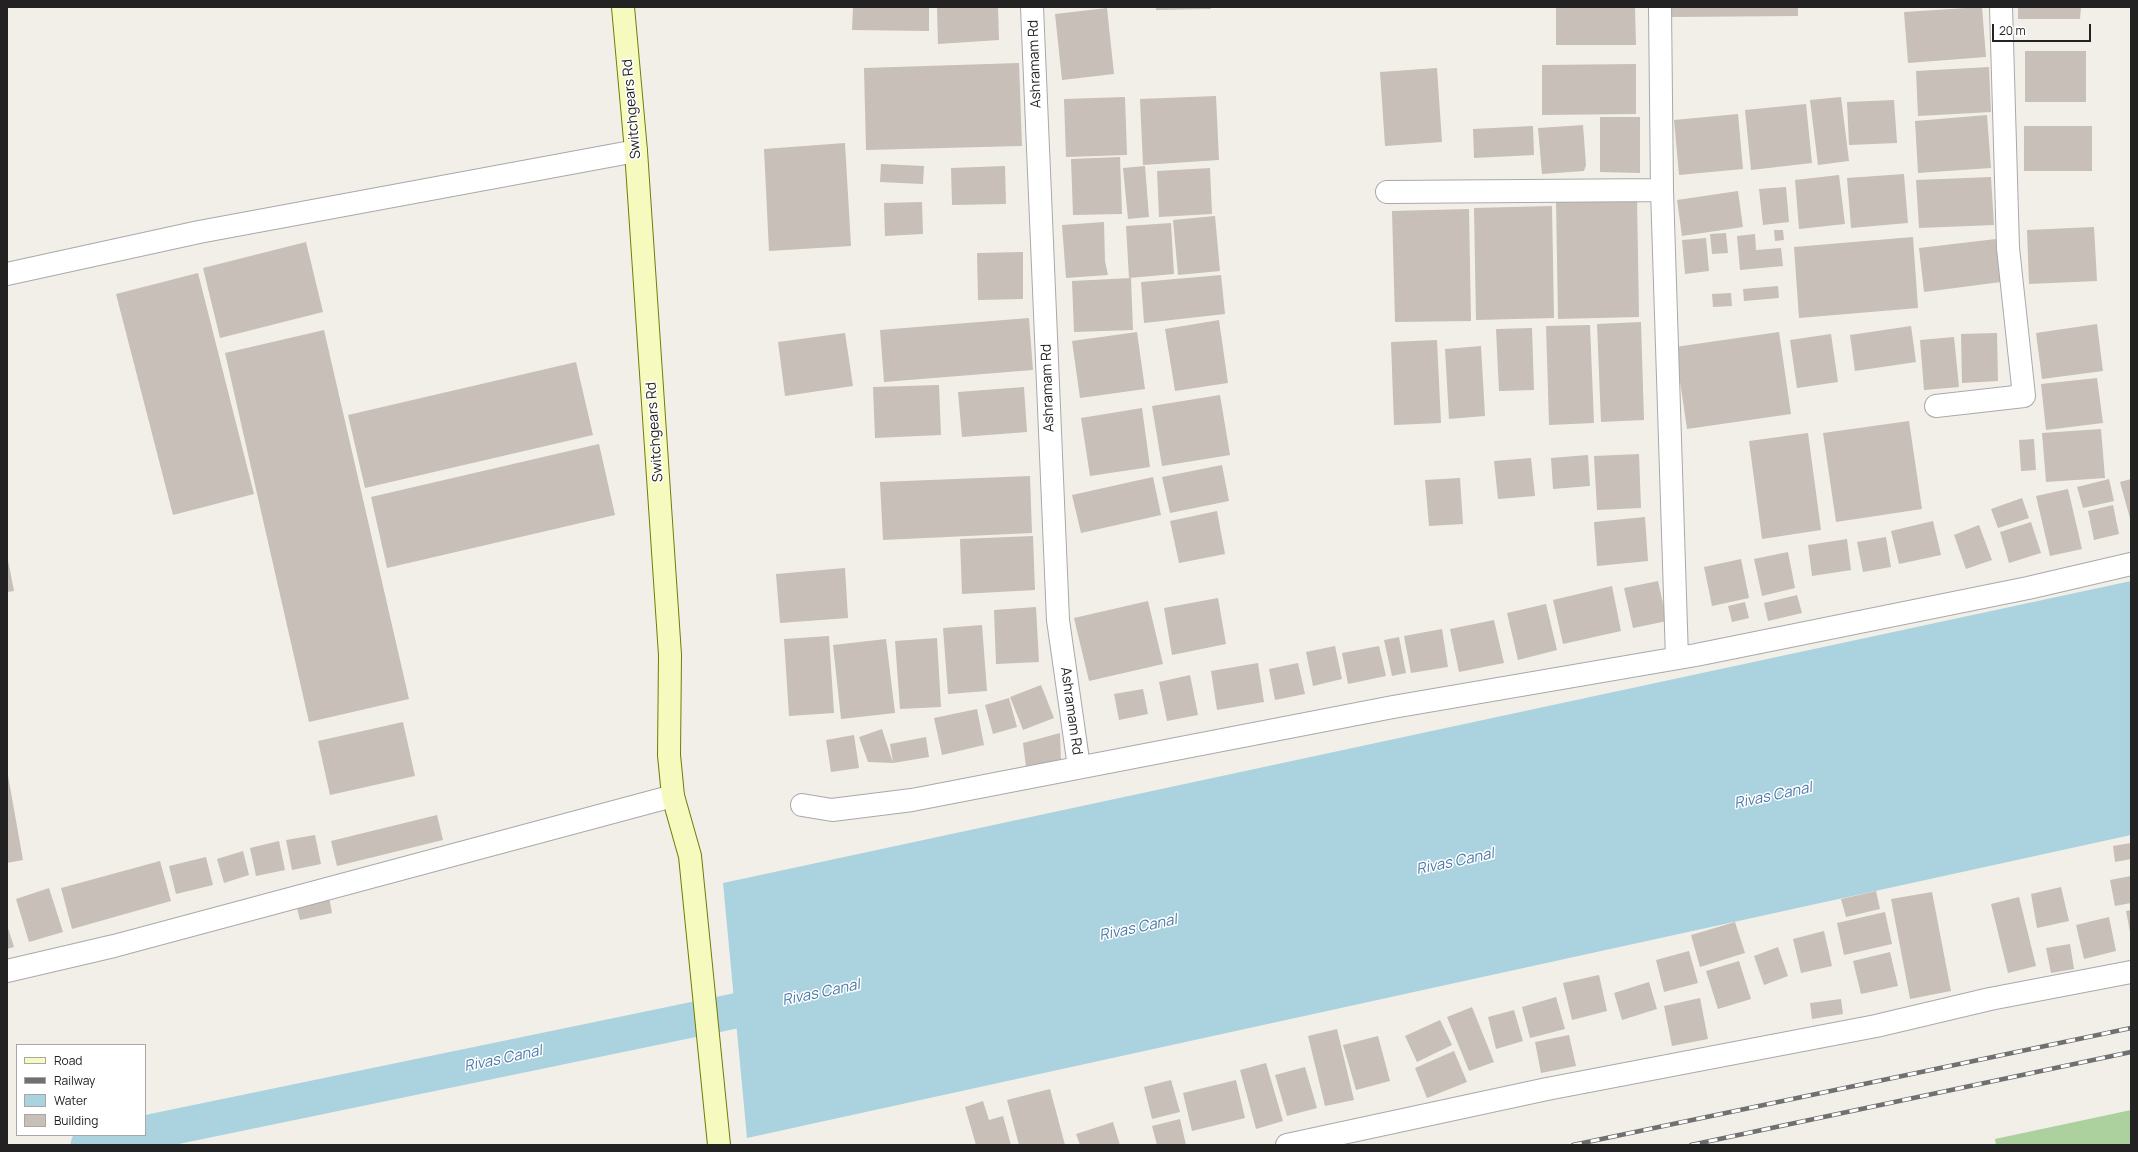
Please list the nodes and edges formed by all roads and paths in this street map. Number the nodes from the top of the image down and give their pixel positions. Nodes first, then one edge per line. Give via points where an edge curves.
1 (623, 7) edge
2 (1032, 7) edge
3 (1660, 7) edge
4 (2001, 7) edge
5 (636, 151) junction
6 (1662, 190) junction
7 (1387, 192) dead end
8 (7, 274) edge
9 (1936, 406) dead end
10 (2131, 564) edge
11 (1677, 658) junction
12 (1079, 767) junction
13 (673, 796) junction
14 (802, 805) dead end
15 (7, 971) edge
16 (2131, 972) edge
17 (719, 1144) edge
18 (1286, 1145) edge

1 - 5 street, Switchgears Rd
2 - 12 street, Ashramam Rd via 1058,620
3 - 6 street
4 - 9 street via 2008,248 2024,396
5 - 8 street via 199,232
5 - 13 street, Switchgears Rd via 670,656 670,756
6 - 7 street
6 - 11 street
10 - 11 street via 2012,591
11 - 12 street via 1393,707
12 - 14 street via 912,800 832,810
13 - 15 street via 121,944
13 - 17 street, Switchgears Rd via 690,856
16 - 18 street via 1990,999 1876,1026 1547,1089

